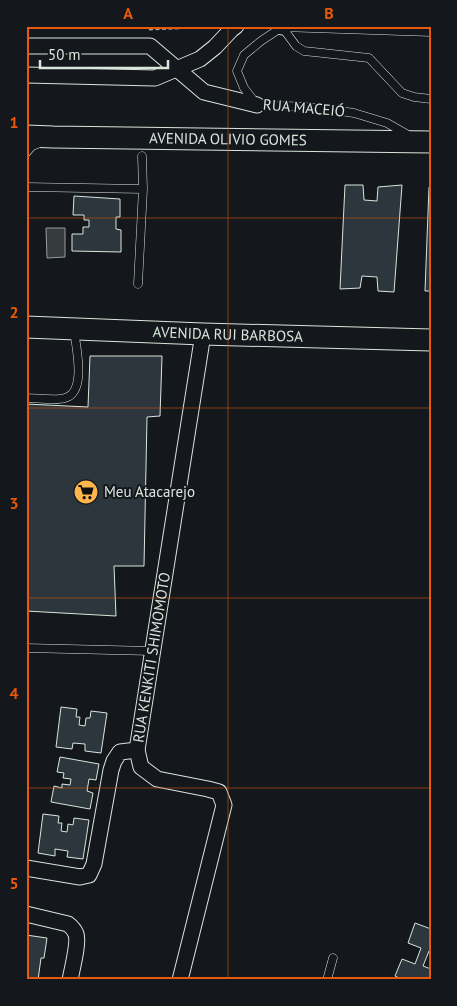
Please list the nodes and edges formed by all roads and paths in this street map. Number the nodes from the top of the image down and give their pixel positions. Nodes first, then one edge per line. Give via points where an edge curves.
1 (236, 26) edge
2 (282, 27) edge
3 (431, 32) edge
4 (26, 46) edge
5 (176, 69) junction
6 (26, 75) edge
7 (431, 99) edge
8 (257, 105) junction
9 (26, 136) edge
10 (53, 137) junction
11 (425, 142) edge
12 (26, 153) edge
13 (142, 156) dead end
14 (26, 187) edge
15 (142, 189) junction
16 (138, 284) dead end
17 (26, 327) edge
18 (74, 329) junction
19 (202, 334) junction
20 (431, 340) edge
21 (26, 398) edge
22 (26, 648) edge
23 (152, 652) junction
24 (137, 750) junction
25 (26, 868) edge
26 (26, 914) edge
27 (333, 958) dead end
28 (70, 980) edge
29 (180, 980) edge
30 (327, 980) edge

1 - 5 street via 200,58
2 - 3 lane
2 - 7 lane via 296,46 304,51 369,58 402,93
2 - 8 lane, RUA MACEIÓ via 244,55 237,71 244,88
4 - 5 street via 150,46
5 - 6 street via 155,78
5 - 8 street via 204,92
8 - 11 lane, RUA MACEIÓ via 354,113 387,123
9 - 10 main road, AVENIDA OLIVIO GOMES
10 - 11 main road, AVENIDA OLIVIO GOMES
10 - 12 lane via 32,146
13 - 15 lane
14 - 15 lane
15 - 16 lane
17 - 18 main road, AVENIDA RUI BARBOSA
18 - 19 main road, AVENIDA RUI BARBOSA
18 - 21 lane via 79,369 72,395 64,399
19 - 20 main road, AVENIDA RUI BARBOSA
19 - 23 street, RUA KENKITI SHIMOMOTO
22 - 23 lane
23 - 24 street, RUA KENKITI SHIMOMOTO
24 - 25 street via 120,752 114,761 94,864 89,875 80,877
24 - 29 street, RUA KENKITI SHIMOMOTO via 141,767 157,779 219,792 224,805
26 - 28 street via 73,928 77,941
27 - 30 lane

